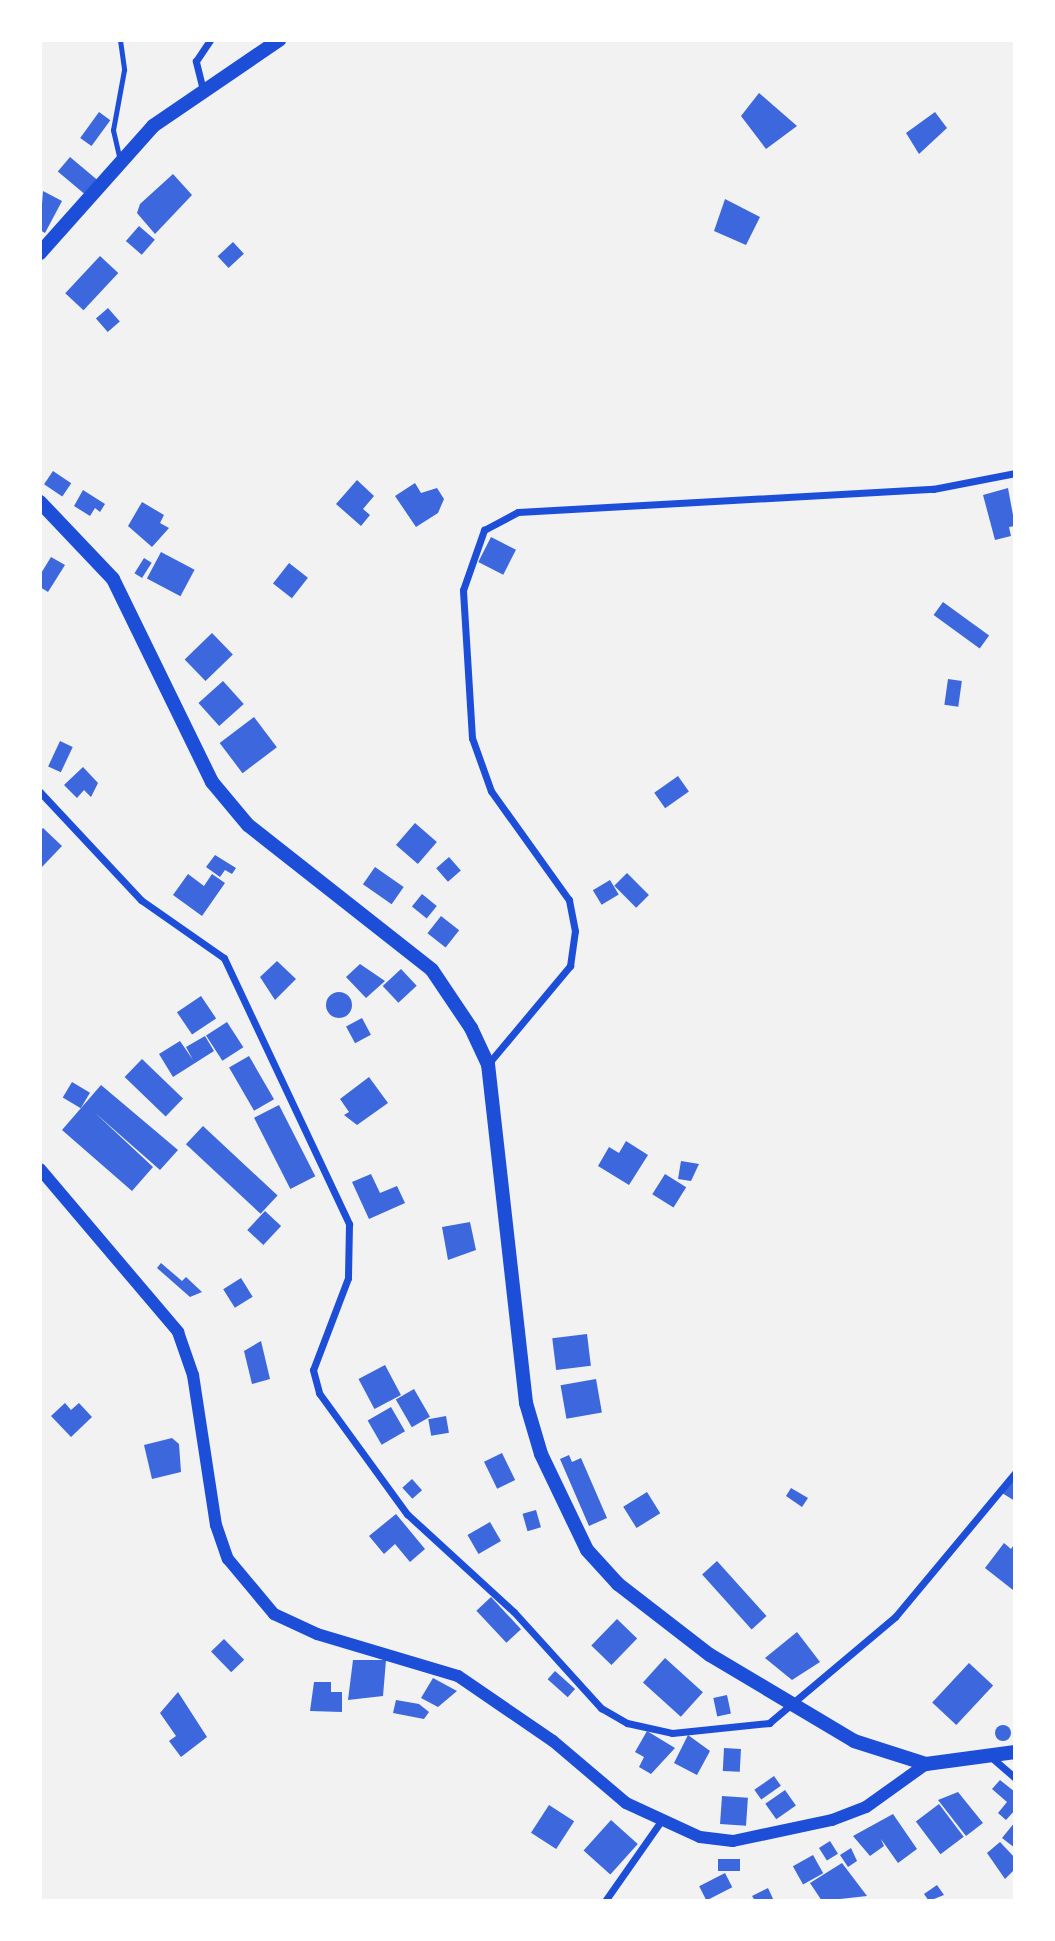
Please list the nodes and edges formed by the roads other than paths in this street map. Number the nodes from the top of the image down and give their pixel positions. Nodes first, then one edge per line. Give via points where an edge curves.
1 (120, 40) edge
2 (210, 40) edge
3 (279, 40) edge
4 (203, 90) junction
5 (121, 168) junction
6 (40, 253) edge
7 (1015, 473) edge
8 (40, 502) edge
9 (40, 792) edge
10 (488, 1064) junction
11 (40, 1169) edge
12 (1015, 1474) edge
13 (795, 1707) junction
14 (1015, 1752) edge
15 (990, 1756) junction
16 (926, 1764) junction
17 (1015, 1778) edge
18 (661, 1821) junction
19 (605, 1901) edge

1 - 5 lane via 124,69 113,130
2 - 4 street via 196,61
3 - 4 main road
4 - 5 main road via 153,125
5 - 6 main road
7 - 10 street via 933,489 518,512 484,530 463,590 472,738 491,790 569,901 575,931 570,967
8 - 10 main road via 113,579 212,782 248,825 432,970
9 - 13 street via 141,900 208,945 233,974 349,1224 348,1278 313,1370 319,1393 379,1481 601,1708 627,1723 672,1733 719,1732 769,1723
10 - 13 main road via 526,1403 572,1528 627,1591 710,1656
11 - 18 street via 178,1332 193,1375 216,1525 228,1559 253,1596 274,1614 317,1634 458,1676 553,1741 626,1803
12 - 13 street via 895,1617
13 - 16 main road via 854,1741
14 - 15 main road
15 - 16 main road
15 - 17 street
16 - 18 street via 866,1807 800,1830 733,1840
18 - 19 street

